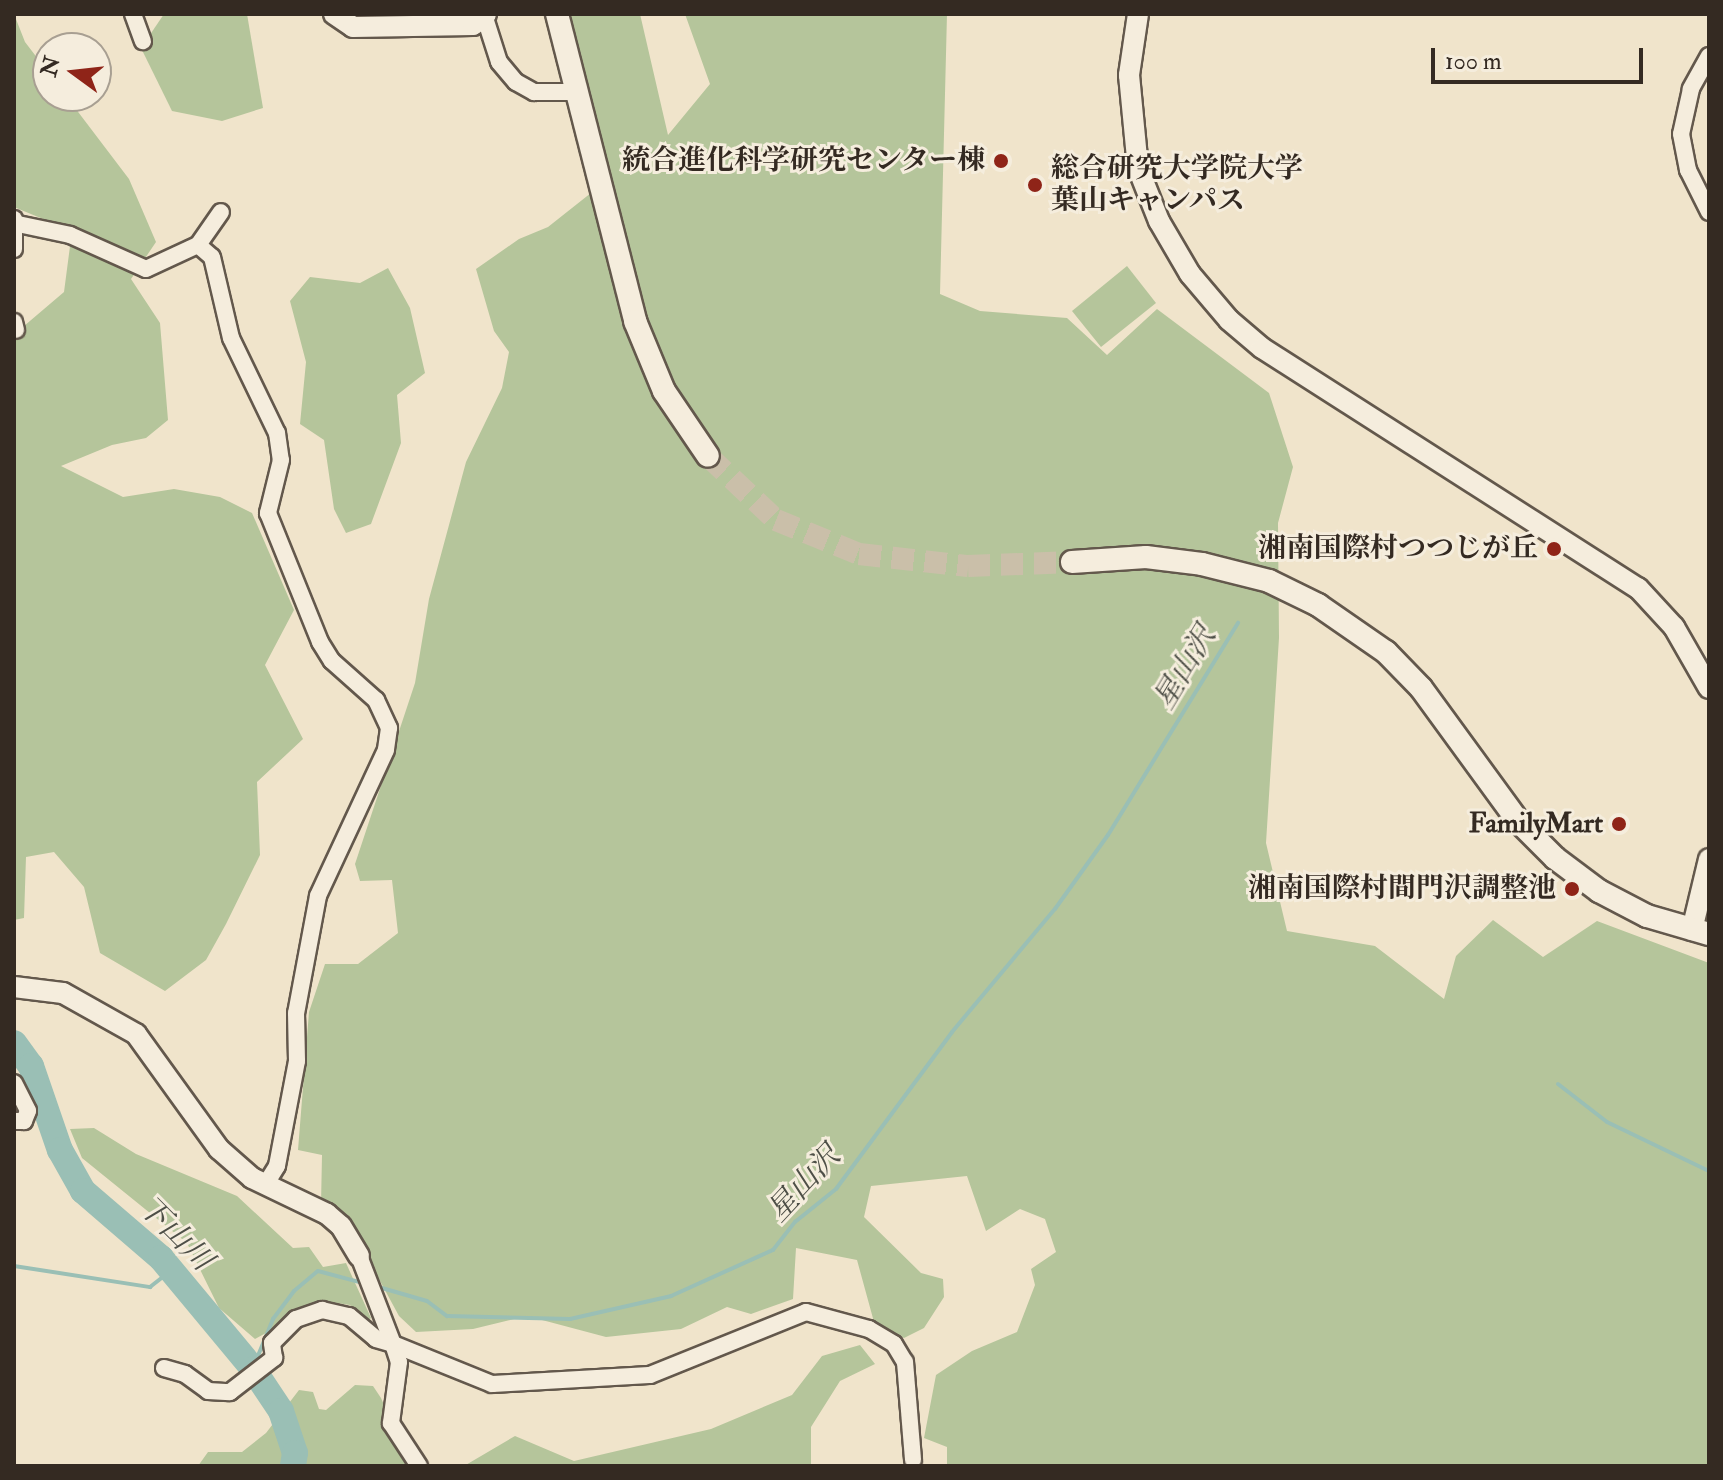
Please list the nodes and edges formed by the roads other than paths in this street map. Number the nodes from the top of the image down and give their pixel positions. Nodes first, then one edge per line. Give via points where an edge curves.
1 (133, 14) edge
2 (334, 14) edge
3 (557, 14) edge
4 (1138, 14) edge
5 (486, 16) edge
6 (143, 41) dead end
7 (1708, 61) edge
8 (576, 92) junction
9 (1708, 208) edge
10 (221, 212) dead end
11 (16, 221) edge
12 (198, 245) junction
13 (14, 249) edge
14 (708, 456) tunnel mouth
15 (1072, 562) tunnel mouth
16 (1709, 688) edge
17 (1709, 859) edge
18 (1700, 932) edge
19 (14, 987) edge
20 (14, 1083) edge
21 (14, 1121) edge
22 (265, 1185) junction
23 (359, 1256) joint
24 (391, 1338) junction
25 (164, 1368) dead end
26 (913, 1460) dead end
27 (419, 1466) edge

1 - 6 street
2 - 5 street via 353,27 473,25
3 - 8 main road
4 - 16 street via 1129,75 1138,168 1159,221 1190,274 1229,320 1262,348 1638,588 1674,627
5 - 8 street via 499,62 516,82 534,92
7 - 9 street via 1691,89 1681,134 1688,170
8 - 14 main road via 635,321 664,391
10 - 12 street
11 - 12 street via 70,235 146,269
11 - 13 street
12 - 22 street via 212,257 231,338 277,433 281,460 268,513 320,642 332,661 376,700 389,728 386,750 318,896 296,1013 297,1061 277,1166
15 - 18 main road via 1146,557 1202,564 1269,581 1318,605 1386,652 1421,688 1518,821 1555,858 1599,891 1647,916
17 - 18 street
19 - 22 street via 63,993 136,1034 204,1132
20 - 21 street via 28,1111 24,1121
22 - 23 street via 327,1214
23 - 24 street
24 - 25 street via 376,1339 349,1316 322,1310 296,1319 272,1343 274,1358 250,1379 220,1393
24 - 26 street via 492,1384 636,1378 796,1315 819,1313 869,1329 894,1344 905,1362
24 - 27 street via 399,1362 391,1423

